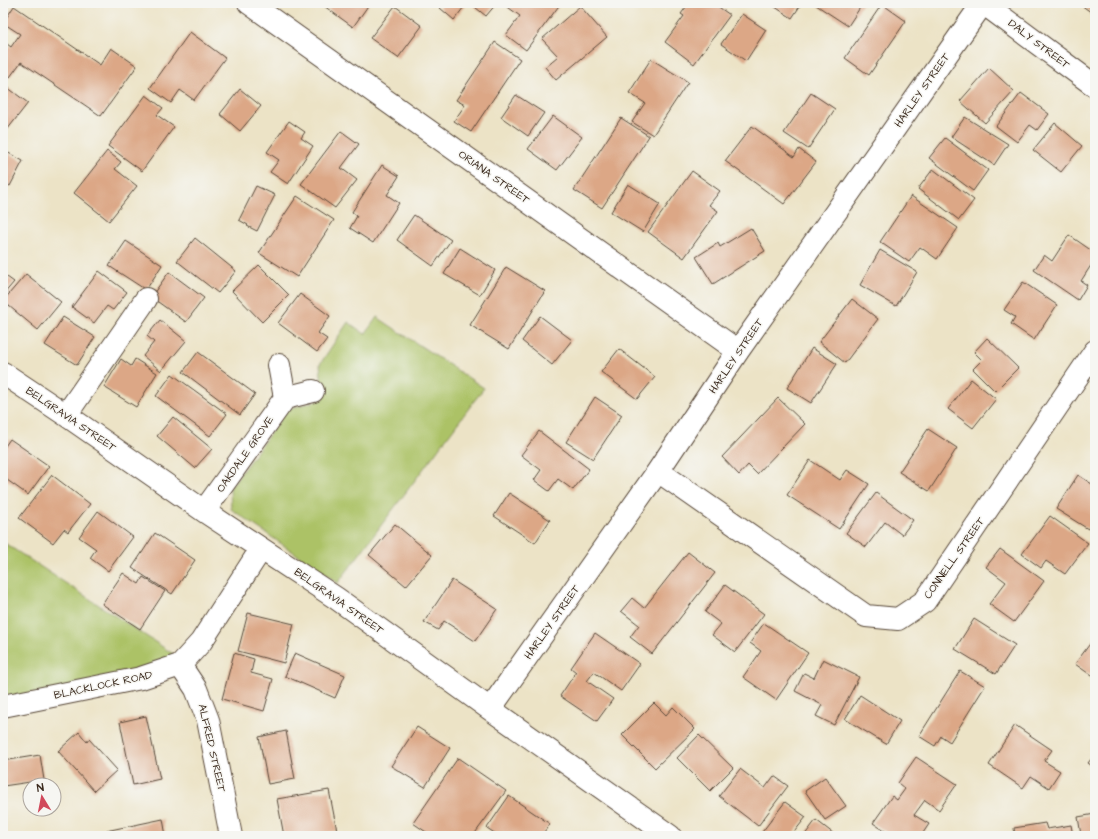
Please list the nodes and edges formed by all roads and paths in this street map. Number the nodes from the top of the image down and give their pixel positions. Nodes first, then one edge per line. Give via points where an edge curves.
1 (249, 3) edge
2 (983, 3) edge
3 (1095, 86) edge
4 (146, 299) dead end
5 (738, 351) junction
6 (1095, 352) edge
7 (279, 365) dead end
8 (3, 373) edge
9 (313, 391) dead end
10 (285, 398) junction
11 (66, 415) junction
12 (658, 471) junction
13 (204, 511) junction
14 (261, 549) junction
15 (180, 665) junction
16 (3, 706) edge
17 (490, 709) junction
18 (231, 836) edge
19 (670, 836) edge

1 - 5 street, ORIANA STREET
2 - 3 street, DALY STREET
2 - 5 street, HARLEY STREET
4 - 11 street
5 - 12 street, HARLEY STREET
6 - 12 street, CONNELL STREET via 925,601 898,618 866,616
7 - 10 street
8 - 11 street, BELGRAVIA STREET
9 - 10 street
10 - 13 street, OAKDALE GROVE
11 - 13 street, BELGRAVIA STREET
12 - 17 street, HARLEY STREET
13 - 14 street, BELGRAVIA STREET
14 - 15 street, BLACKLOCK ROAD via 201,642
14 - 17 street, BELGRAVIA STREET via 336,598
15 - 16 street, BLACKLOCK ROAD via 141,678
15 - 18 street, ALFRED STREET via 196,688 208,720
17 - 19 street, BELGRAVIA STREET

